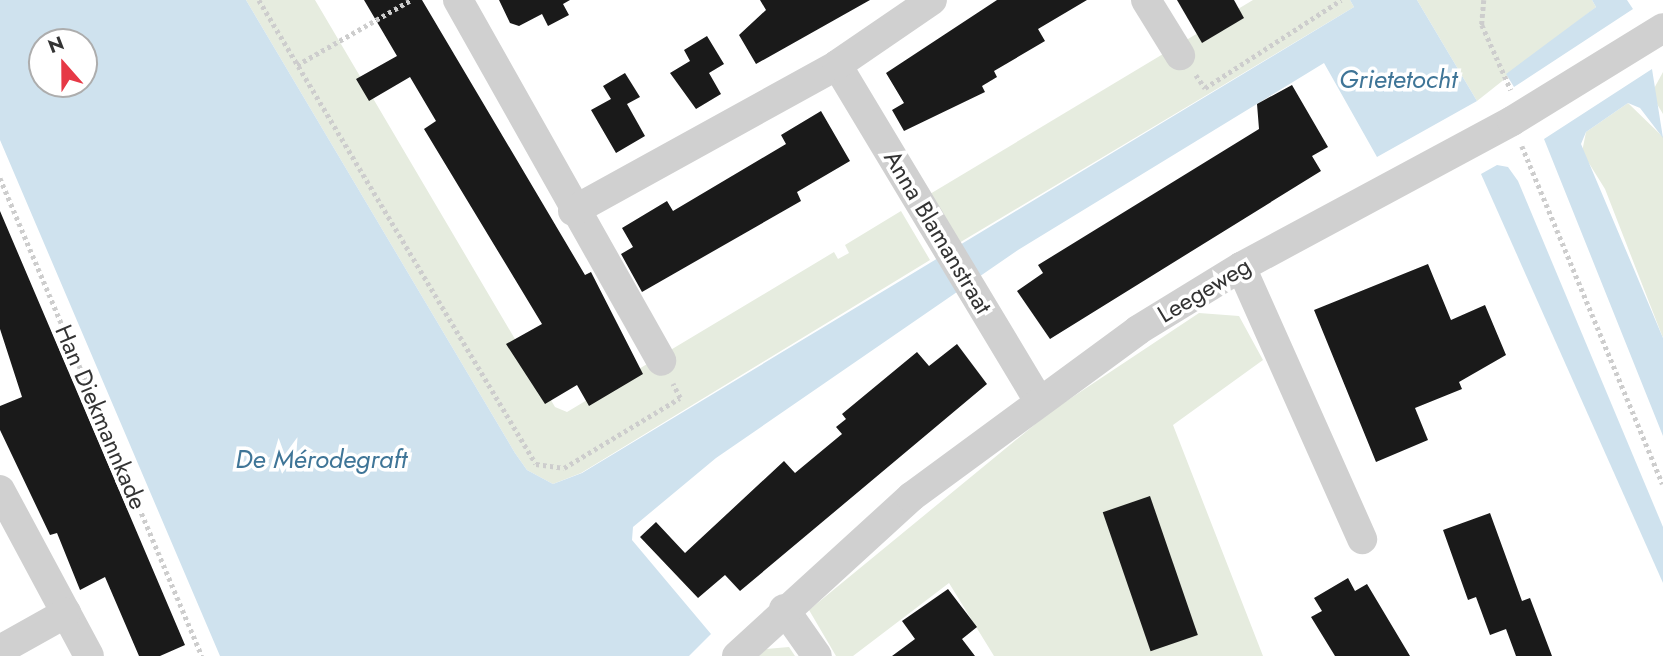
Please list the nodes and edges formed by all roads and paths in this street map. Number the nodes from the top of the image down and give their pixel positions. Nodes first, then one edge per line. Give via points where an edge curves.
1 (260, 0) edge
2 (411, 0) edge
3 (458, 0) edge
4 (932, 0) edge
5 (1146, 0) edge
6 (1341, 0) edge
7 (1484, 0) edge
8 (1663, 28) edge
9 (1180, 55) joint
10 (297, 65) junction
11 (837, 65) junction
12 (1518, 117) junction
13 (0, 178) edge
14 (573, 211) junction
15 (1241, 267) junction
16 (661, 361) joint
17 (1038, 400) junction
18 (1663, 484) edge
19 (0, 490) edge
20 (1362, 539) dead end
21 (784, 609) junction
22 (66, 613) junction
23 (0, 650) edge
24 (89, 656) edge
25 (202, 656) edge
26 (737, 656) edge
27 (817, 656) edge

1 - 10 path
2 - 10 path
3 - 14 street
4 - 11 street
5 - 9 street
6 - 9 path via 1205,88
7 - 12 path via 1482,25
8 - 12 street, Leegeweg
10 - 16 path via 536,464 564,468 680,398
11 - 14 street
11 - 17 street, Anna Blamanstraat
12 - 15 street, Leegeweg
12 - 18 path
13 - 25 path, Han Diekmannkade
14 - 16 street
15 - 17 street, Leegeweg
15 - 20 street
17 - 21 street, Leegeweg via 911,497
19 - 22 street
21 - 26 street, Leegeweg
21 - 27 street
22 - 23 street
22 - 24 street

